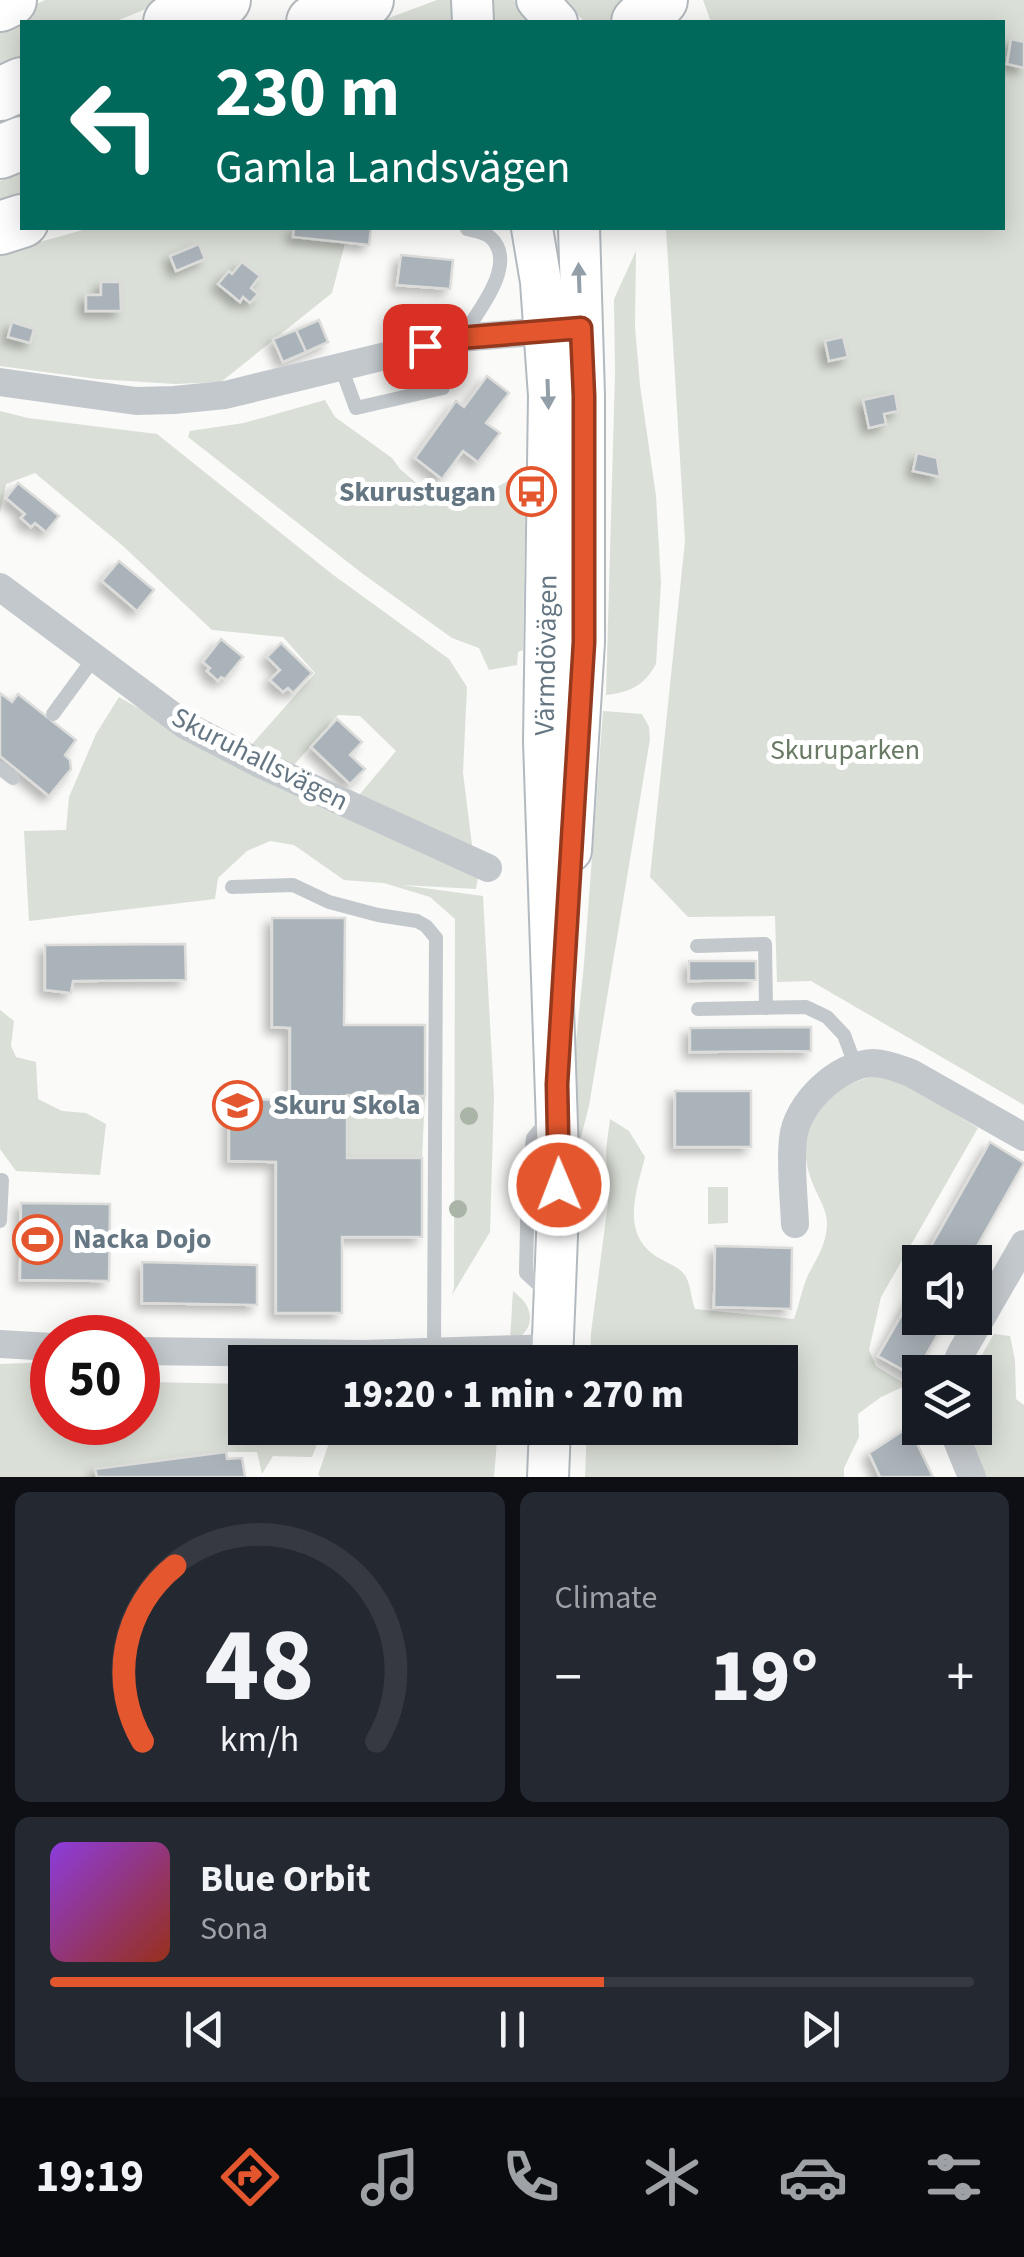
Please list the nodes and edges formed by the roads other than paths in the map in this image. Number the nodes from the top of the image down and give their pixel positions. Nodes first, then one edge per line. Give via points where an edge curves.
1 (10, 0) edge
2 (224, 0) edge
3 (367, 0) edge
4 (537, 0) edge
5 (661, 0) edge
6 (0, 5) edge
7 (175, 20) edge
8 (317, 20) edge
9 (555, 20) edge
10 (640, 20) edge
11 (470, 230) edge
12 (532, 230) edge
13 (578, 230) edge
14 (563, 330) junction
15 (460, 338) junction
16 (341, 367) junction
17 (0, 382) edge
18 (442, 388) dead end
19 (0, 587) edge
20 (94, 658) junction
21 (52, 714) dead end
22 (488, 868) dead end
23 (232, 887) dead end
24 (697, 946) dead end
25 (766, 1008) junction
26 (698, 1009) dead end
27 (856, 1067) junction
28 (1024, 1136) edge
29 (2, 1180) edge
30 (0, 1221) edge
31 (795, 1224) dead end
32 (1024, 1244) edge
33 (0, 1344) edge
34 (30, 1345) edge
35 (434, 1345) edge
36 (553, 1345) edge
37 (160, 1351) edge
38 (228, 1352) edge
39 (960, 1355) edge
40 (549, 1445) edge
41 (959, 1445) edge
42 (548, 1477) edge
43 (972, 1477) edge

1 - 6 highway
2 - 7 highway
3 - 8 highway
4 - 9 main road
5 - 10 highway
11 - 15 lane via 488,235 500,250 499,277
12 - 14 main road, Värmdövägen via 541,282
14 -> 13 main road, Värmdövägen
14 - 15 street
14 - 36 main road, Värmdövägen via 584,396 584,642 558,1096
15 - 16 street
16 - 17 street via 174,400
16 - 18 lane via 356,408
19 - 20 street, Skuruhallsvägen
20 - 21 lane
20 - 22 street, Skuruhallsvägen via 185,724
23 - 35 lane via 293,884 329,902 416,920 436,938
24 - 25 lane via 765,944
25 - 26 lane
25 - 27 lane via 806,1007 827,1017 844,1035
27 - 28 street via 872,1063 911,1073
27 - 31 street via 818,1092 792,1136
29 - 30 lane
32 - 39 street
33 - 34 street
37 - 38 street
40 - 42 main road
41 - 43 street

